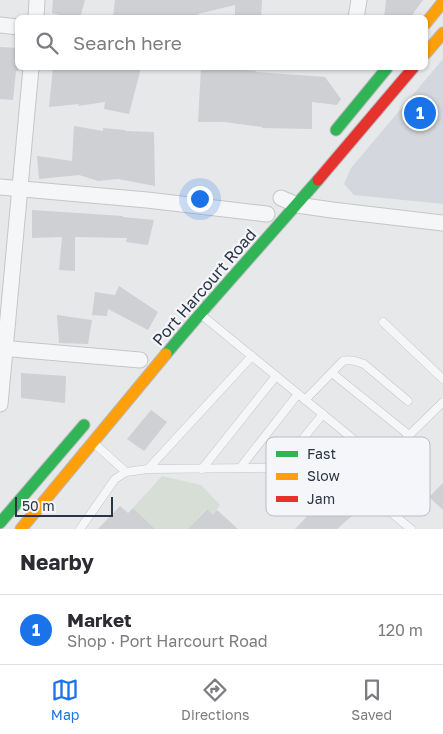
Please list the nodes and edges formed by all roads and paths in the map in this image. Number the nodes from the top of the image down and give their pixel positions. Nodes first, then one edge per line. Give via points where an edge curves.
1 (37, 0) edge
2 (359, 0) edge
3 (443, 2) edge
4 (36, 15) edge
5 (356, 15) edge
6 (428, 21) edge
7 (0, 25) edge
8 (15, 27) edge
9 (443, 32) edge
10 (428, 51) edge
11 (31, 70) edge
12 (385, 70) edge
13 (411, 70) edge
14 (331, 137) dead end
15 (0, 187) edge
16 (21, 189) junction
17 (284, 194) joint
18 (297, 204) junction
19 (263, 218) joint
20 (443, 223) edge
21 (200, 314) junction
22 (383, 322) dead end
23 (3, 348) edge
24 (252, 356) junction
25 (140, 360) dead end
26 (332, 372) junction
27 (276, 376) junction
28 (443, 379) edge
29 (298, 394) junction
30 (305, 400) junction
31 (408, 401) dead end
32 (443, 402) edge
33 (0, 404) edge
34 (323, 414) junction
35 (91, 417) dead end
36 (79, 431) junction
37 (409, 435) joint
38 (304, 437) edge
39 (351, 437) edge
40 (94, 443) junction
41 (240, 468) junction
42 (266, 468) edge
43 (202, 469) junction
44 (148, 470) junction
45 (126, 472) junction
46 (395, 516) edge
47 (2, 518) edge
48 (21, 529) edge
49 (80, 529) edge
50 (411, 529) edge

1 - 4 street
2 - 5 street
3 - 6 highway
7 - 8 street
9 - 10 highway
11 - 16 street
12 - 14 highway
13 - 18 highway, Port Harcourt Road
15 - 16 street
16 - 19 street via 147,200
16 - 23 street
17 - 18 street
17 - 19 highway, Port Harcourt Road
18 - 20 street
18 - 21 highway, Port Harcourt Road
21 - 24 lane
21 - 40 highway, Port Harcourt Road
22 - 28 lane
23 - 25 street
23 - 33 street
24 - 27 lane
24 - 44 lane
26 - 30 lane
26 - 31 lane via 343,362 356,360
26 - 37 lane
27 - 29 lane
27 - 43 lane
29 - 30 lane
29 - 41 lane
30 - 34 lane
32 - 37 lane
34 - 38 lane
34 - 39 lane
35 - 36 highway
36 - 40 highway
36 - 47 highway
40 - 45 lane
40 - 48 highway, Port Harcourt Road
41 - 42 lane
41 - 43 lane
43 - 44 lane
44 - 45 lane
45 - 49 lane via 115,479
46 - 50 lane

